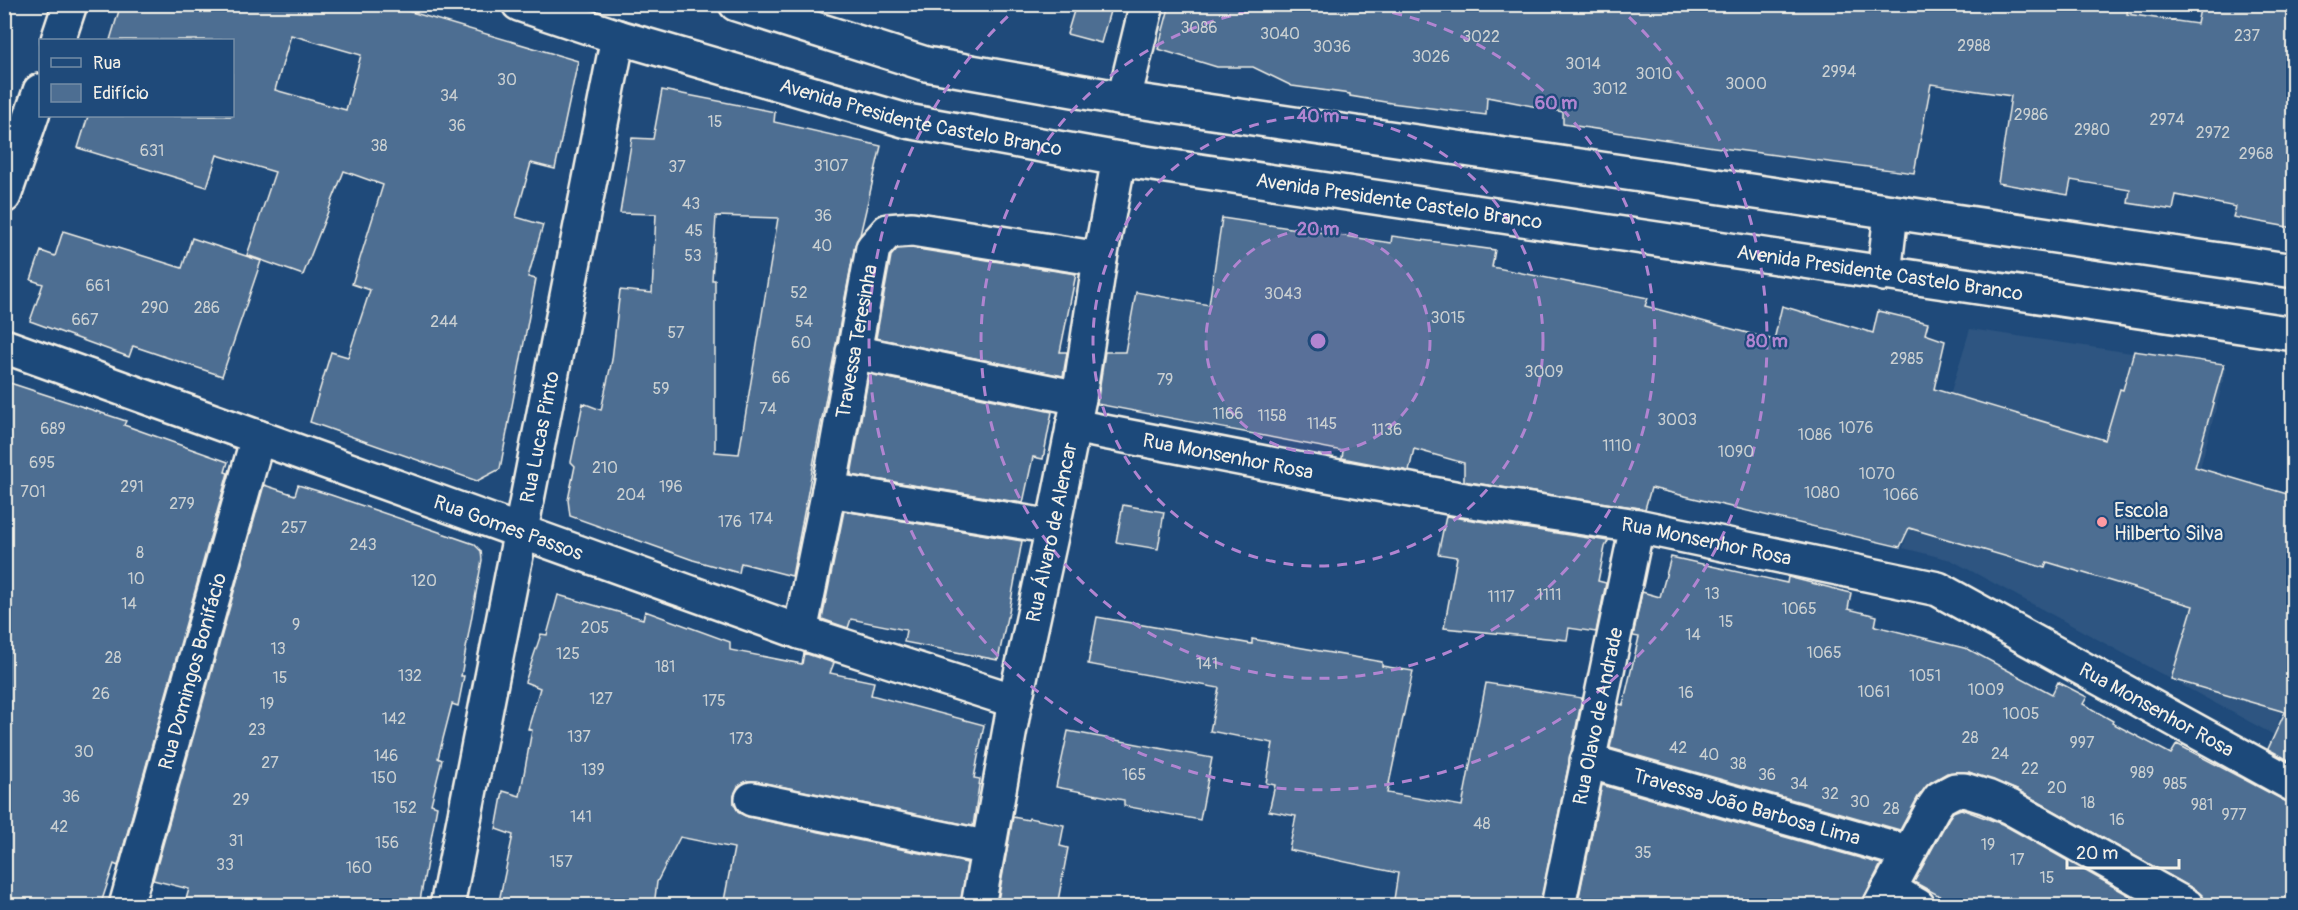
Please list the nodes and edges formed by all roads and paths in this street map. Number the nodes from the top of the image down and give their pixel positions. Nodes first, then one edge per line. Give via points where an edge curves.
1 (70, 4) edge
2 (519, 4) edge
3 (736, 4) edge
4 (1147, 4) edge
5 (618, 37) junction
6 (58, 39) edge
7 (39, 94) edge
8 (1124, 99) junction
9 (1119, 159) junction
10 (4, 196) edge
11 (1891, 213) junction
12 (1100, 259) junction
13 (2294, 271) edge
14 (1884, 274) junction
15 (2294, 334) edge
16 (4, 346) edge
17 (853, 352) junction
18 (1076, 412) junction
19 (258, 437) junction
20 (829, 490) junction
21 (1637, 526) junction
22 (1053, 527) junction
23 (522, 532) junction
24 (800, 632) junction
25 (1015, 701) junction
26 (1587, 761) junction
27 (2294, 785) edge
28 (752, 799) dead end
29 (989, 848) junction
30 (1908, 852) junction
31 (1884, 897) edge
32 (126, 906) edge
33 (447, 906) edge
34 (978, 906) edge
35 (1558, 906) edge
36 (1917, 906) edge
37 (2187, 906) edge

1 - 6 street
2 - 5 street, Avenida Presidente Castelo Branco
3 - 8 street via 926,64
4 - 8 street
5 - 9 street, Avenida Presidente Castelo Branco via 908,121
5 - 23 street, Rua Lucas Pinto
7 - 10 street
8 - 11 street
9 - 12 street, Rua Álvaro de Alencar
9 - 14 street, Avenida Presidente Castelo Branco
11 - 13 street
11 - 14 street
12 - 17 street, Travessa Teresinha via 912,229 888,231 873,248
12 - 18 street, Rua Álvaro de Alencar
14 - 15 street, Avenida Presidente Castelo Branco
16 - 19 street, Rua Gomes Passos
17 - 18 street, Rua Monsenhor Rosa
17 - 20 street, Travessa Teresinha
18 - 21 street, Rua Monsenhor Rosa via 1329,476
18 - 22 street, Rua Álvaro de Alencar
19 - 23 street, Rua Gomes Passos
19 - 32 street, Rua Domingos Bonifácio
20 - 22 street
20 - 24 street, Travessa Teresinha
21 - 26 street, Rua Olavo de Andrade
21 - 27 street, Rua Monsenhor Rosa via 1938,590
22 - 25 street, Rua Álvaro de Alencar
23 - 24 street, Rua Gomes Passos
23 - 33 street, Rua Lucas Pinto
24 - 25 street, Rua Gomes Passos
25 - 29 street, Rua Álvaro de Alencar
26 - 30 street, Travessa João Barbosa Lima
26 - 35 street, Rua Olavo de Andrade
28 - 29 street
29 - 34 street, Rua Álvaro de Alencar
30 - 31 street
30 - 37 street via 1940,798 1955,790 1969,791 2010,807
31 - 36 street

